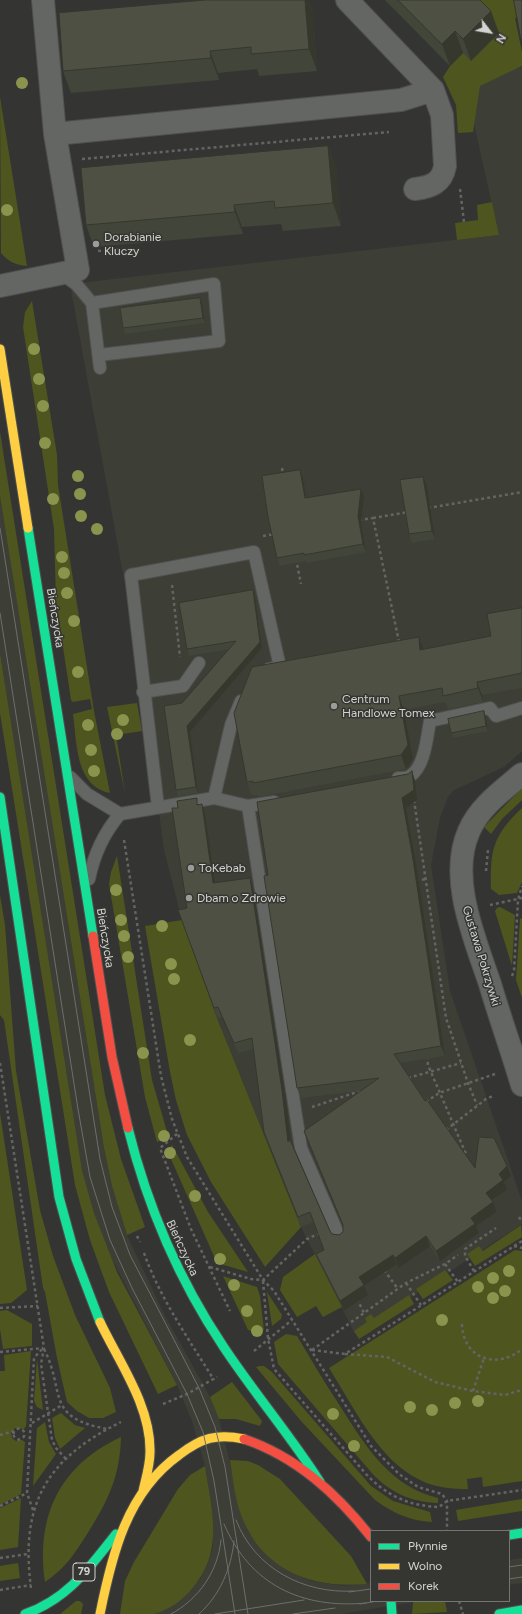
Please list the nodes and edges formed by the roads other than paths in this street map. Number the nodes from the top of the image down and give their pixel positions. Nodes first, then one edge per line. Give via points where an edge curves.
1 (43, 0) edge
2 (347, 0) edge
3 (433, 90) junction
4 (55, 134) junction
5 (414, 189) dead end
6 (62, 274) junction
7 (0, 286) edge
8 (92, 303) junction
9 (0, 349) edge
10 (98, 355) junction
11 (100, 368) dead end
12 (199, 663) dead end
13 (259, 671) edge
14 (144, 692) junction
15 (244, 692) edge
16 (522, 708) edge
17 (67, 773) junction
18 (522, 774) edge
19 (387, 780) edge
20 (0, 797) edge
21 (214, 798) junction
22 (285, 800) edge
23 (248, 806) junction
24 (158, 807) junction
25 (120, 814) junction
26 (86, 894) junction
27 (522, 1085) edge
28 (340, 1238) edge
29 (320, 1482) junction
30 (143, 1491) junction
31 (125, 1524) junction
32 (362, 1527) junction
33 (370, 1531) edge
34 (522, 1533) edge
35 (510, 1535) edge
36 (370, 1536) edge
37 (391, 1602) edge
38 (522, 1610) edge
39 (25, 1614) edge
40 (100, 1614) edge
41 (392, 1614) edge
42 (499, 1614) edge

1 - 4 street
2 - 3 street
3 - 4 street via 401,100
3 - 5 street via 442,115 444,173 434,185
4 - 6 street via 78,270
6 - 7 street
6 - 8 lane via 76,284
8 - 10 lane
8 - 10 lane via 214,284 219,341
9 - 17 main road, Bieńczycka
10 - 11 lane
12 - 14 lane via 183,686
13 - 14 lane via 280,667 254,552 131,575
14 - 24 lane
15 - 21 lane via 231,725
16 - 19 lane via 496,716 490,708 430,721 426,748 419,766 410,776
17 - 25 lane via 86,794
17 - 26 main road, Bieńczycka
18 - 27 street, Gustawa Pokrzywki via 487,805 473,823 463,849 462,866 468,918
20 - 30 main road via 59,1197 66,1228 87,1289 146,1424 150,1458
21 - 23 lane
21 - 24 lane
22 - 23 lane
23 - 28 lane via 301,1148
24 - 25 lane
25 - 26 lane via 99,845 91,867
26 - 29 main road, Bieńczycka via 122,1111 131,1148 156,1220 189,1290 210,1325 236,1365 301,1450
29 - 30 main road, 79 via 288,1460 254,1443 234,1437 218,1436 192,1446 171,1459 155,1474
29 - 32 main road, 79
30 - 31 main road, 79
31 - 39 main road, 79 via 62,1596 44,1607
31 - 40 main road via 106,1581
32 - 33 main road, 79
32 - 36 main road
34 - 35 main road
37 - 41 main road
38 - 42 main road

